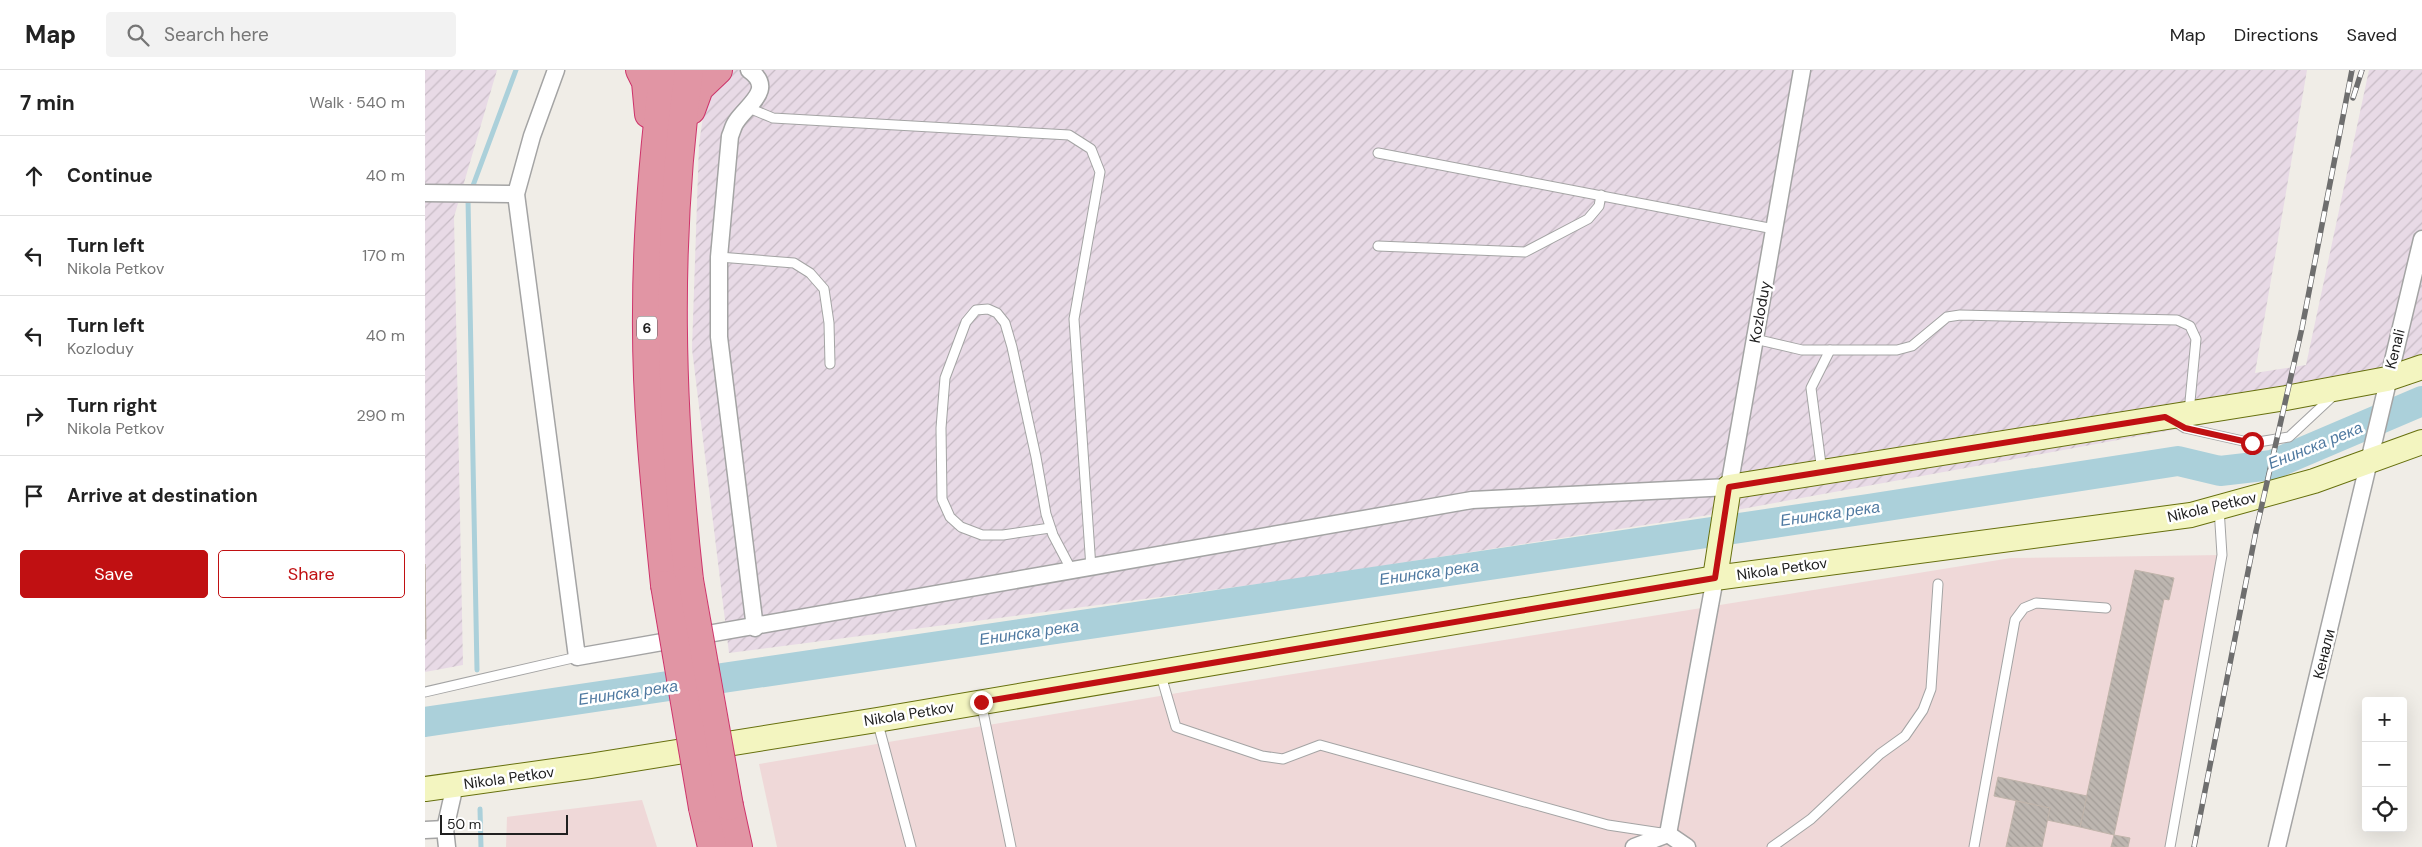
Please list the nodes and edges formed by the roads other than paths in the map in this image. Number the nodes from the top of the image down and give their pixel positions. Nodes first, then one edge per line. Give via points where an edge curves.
1 (556, 70) edge
2 (640, 70) edge
3 (664, 70) edge
4 (689, 70) edge
5 (718, 70) edge
6 (749, 70) edge
7 (1802, 70) edge
8 (749, 108) junction
9 (1378, 153) dead end
10 (665, 175) junction
11 (425, 193) edge
12 (516, 194) junction
13 (1601, 195) junction
14 (1774, 229) junction
15 (2422, 239) edge
16 (1378, 246) dead end
17 (719, 257) junction
18 (1755, 340) junction
19 (1830, 350) junction
20 (830, 364) dead end
21 (2422, 367) edge
22 (2386, 385) junction
23 (2343, 387) junction
24 (2189, 413) junction
25 (2165, 417) junction
26 (2422, 442) edge
27 (2372, 451) junction
28 (1822, 473) junction
29 (1727, 497) junction
30 (2219, 507) junction
31 (1051, 528) junction
32 (1091, 568) junction
33 (1073, 572) junction
34 (1715, 578) junction
35 (1938, 584) dead end
36 (2106, 608) dead end
37 (755, 628) junction
38 (577, 657) junction
39 (1160, 672) junction
40 (425, 692) edge
41 (981, 702) junction
42 (877, 720) junction
43 (455, 785) junction
44 (425, 789) edge
45 (716, 807) junction
46 (445, 829) junction
47 (425, 830) edge
48 (1668, 834) junction
49 (447, 847) edge
50 (712, 847) edge
51 (739, 847) edge
52 (911, 847) edge
53 (1011, 847) edge
54 (1634, 847) edge
55 (1687, 847) edge
56 (1772, 847) edge
57 (1974, 847) edge
58 (2170, 847) edge
59 (2277, 847) edge

1 - 12 street via 532,136
2 - 10 highway via 646,82
3 - 10 highway, 6
4 - 10 highway, 6
5 - 10 highway via 705,81 694,98
6 - 8 street via 758,78 760,86 759,94
7 - 14 street, Kozloduy
8 - 17 street via 735,123 730,136
8 - 32 lane via 773,118 1069,135 1091,149 1100,172 1074,319
9 - 13 lane
10 - 45 highway, 6, bridge via 647,265 653,456
11 - 12 street
12 - 38 street
13 - 14 lane
13 - 16 lane via 1599,206 1588,219 1525,252
14 - 18 street, Kozloduy
15 - 22 street, Kenali
17 - 20 lane via 794,263 810,273 824,289
17 - 37 street via 722,374
18 - 19 lane via 1802,350
18 - 29 street, Kozloduy
19 - 24 lane via 1897,350 1912,346 1947,317 1960,314 2177,320 2190,326 2196,339
19 - 28 lane via 1811,388
21 - 22 main road
22 - 23 main road
22 - 27 street, Kenali
23 - 24 main road
23 - 25 lane via 2289,437 2252,443 2185,428
24 - 25 main road
25 - 28 main road
26 - 27 main road, Nikola Petkov
27 - 30 main road, Nikola Petkov via 2314,481
27 - 59 street, Кенали
28 - 29 main road
29 - 32 street via 1472,500
29 - 34 main road, Kozloduy
30 - 34 main road, Nikola Petkov via 2191,515
30 - 58 lane via 2222,555
31 - 31 lane via 1005,323 997,313 988,309 977,310 966,322 945,378 941,428 943,499 950,517 961,527 982,535
31 - 33 lane
32 - 33 street
33 - 37 street
34 - 39 main road, Nikola Petkov
34 - 48 street
35 - 56 lane via 1931,689 1923,710 1905,736 1880,754 1811,819
36 - 57 lane via 2037,603 2024,608 2015,620
37 - 38 street
38 - 40 lane
39 - 41 main road, Nikola Petkov
39 - 48 lane via 1176,727 1262,756 1283,759 1319,745 1608,826
41 - 42 main road, Nikola Petkov
41 - 53 lane
42 - 43 main road, Nikola Petkov
42 - 52 lane
43 - 44 main road, Nikola Petkov
43 - 46 street
45 - 50 highway, 6
45 - 51 highway, 6
46 - 47 street
46 - 49 street
48 - 54 street
48 - 55 street

